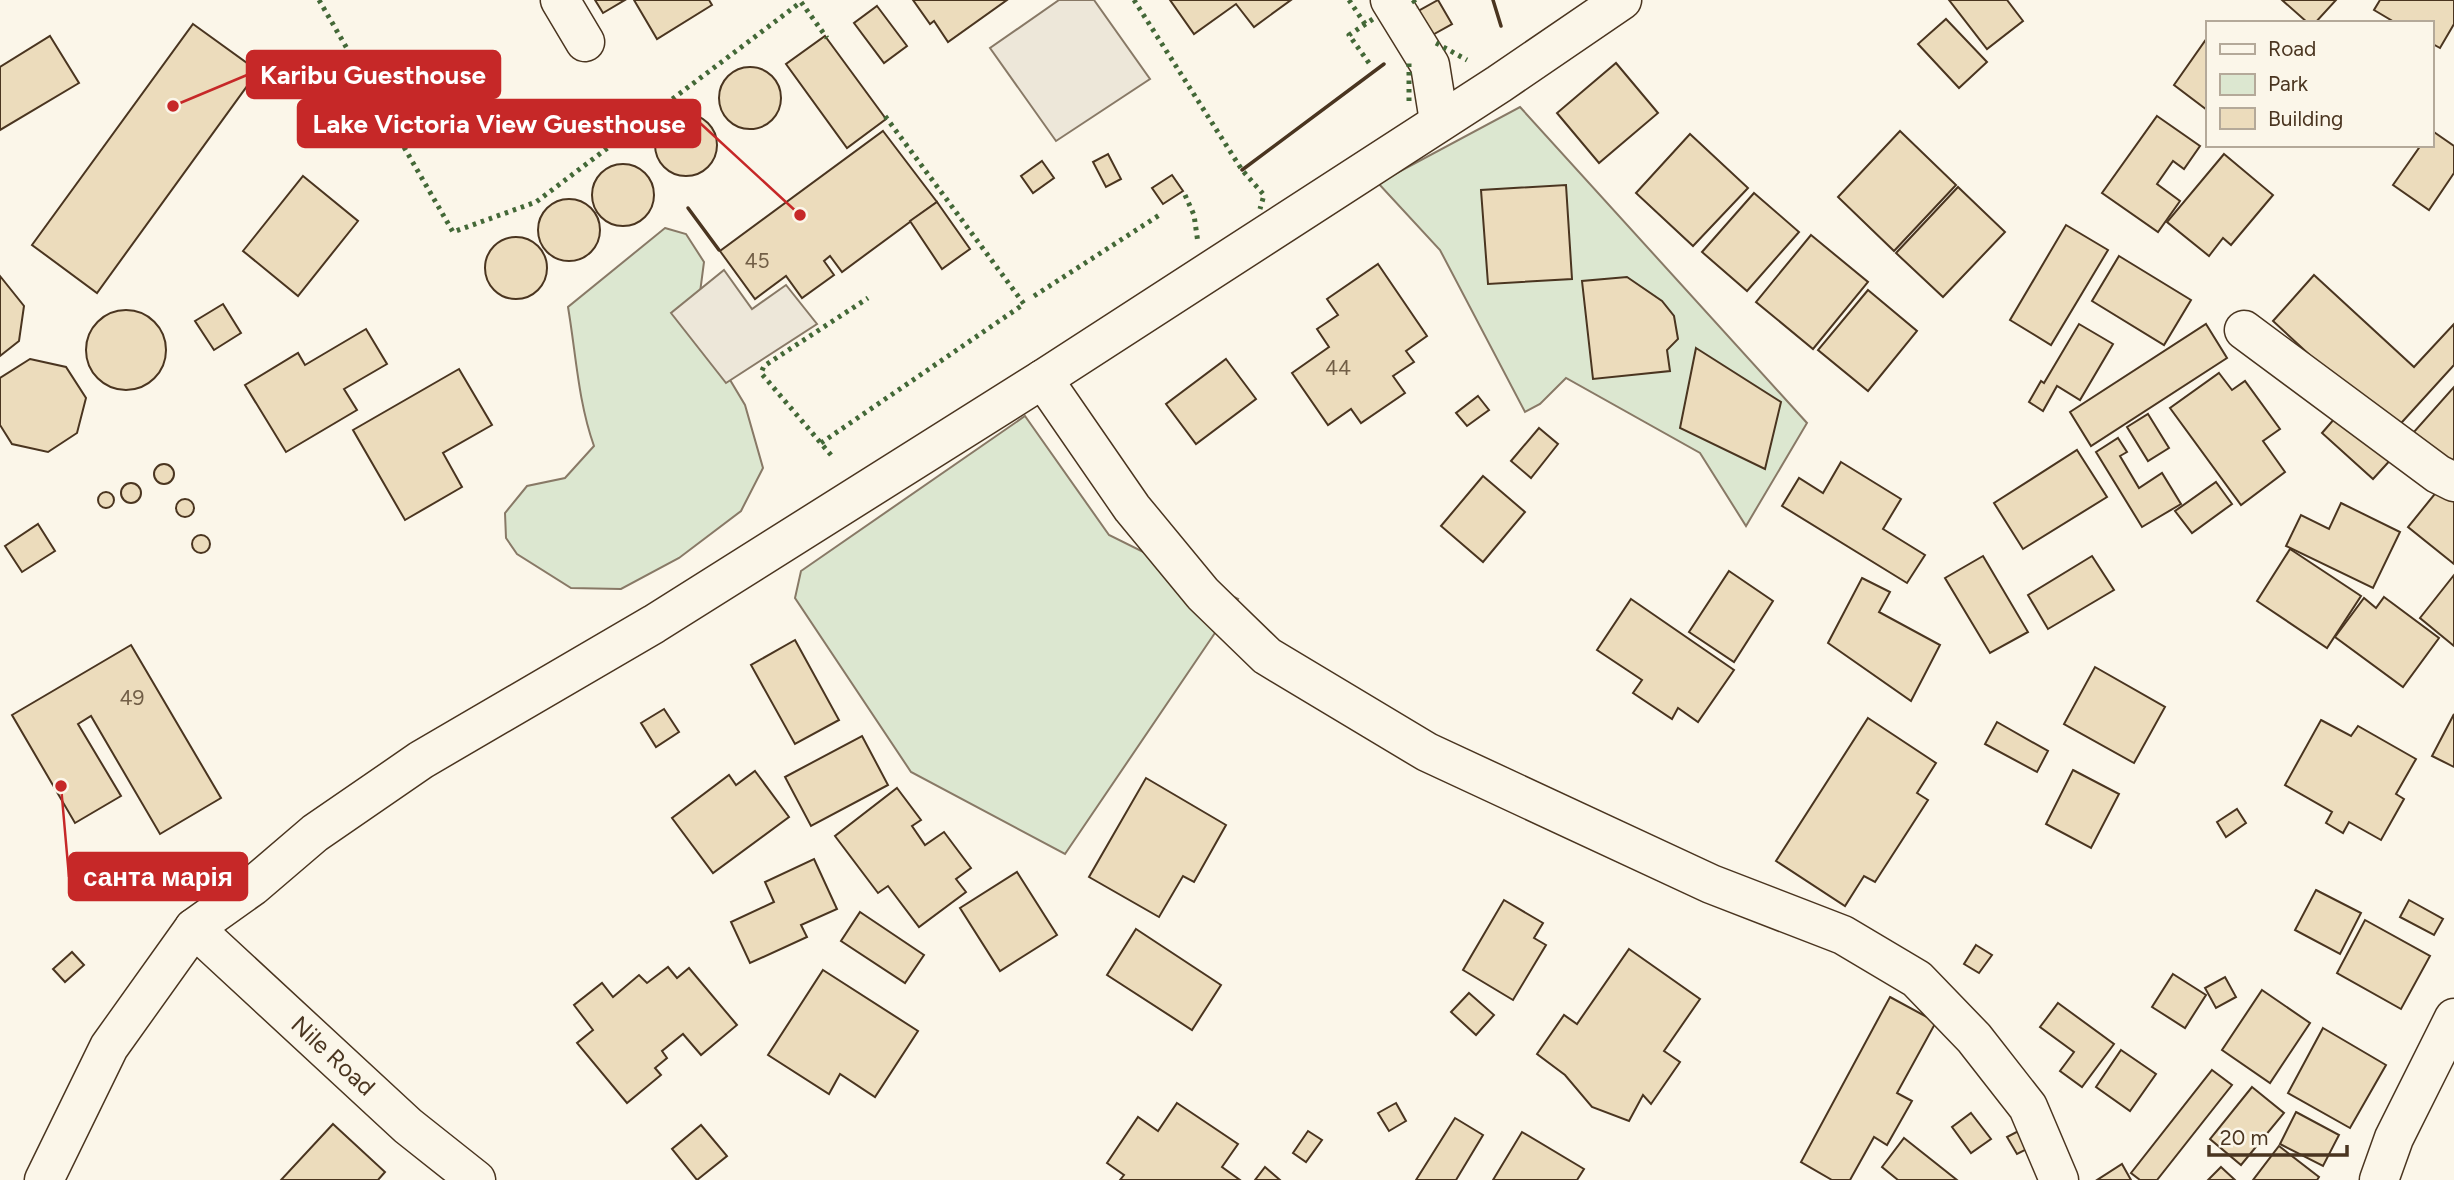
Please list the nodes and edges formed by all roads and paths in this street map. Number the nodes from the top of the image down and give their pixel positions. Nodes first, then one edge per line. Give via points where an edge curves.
1 (560, 0) edge
2 (1390, 0) edge
3 (1622, 0) edge
4 (584, 42) dead end
5 (1439, 121) junction
6 (2244, 330) dead end
7 (1043, 379) junction
8 (2454, 482) edge
9 (194, 928) junction
10 (2454, 1018) edge
11 (44, 1180) edge
12 (476, 1180) edge
13 (2059, 1180) edge
14 (2379, 1180) edge

1 - 4 street
2 - 5 street via 1430,65
3 - 5 street
5 - 7 street
6 - 8 street
7 - 9 street via 654,624 421,760 315,833
7 - 13 street via 1132,508 1203,594 1267,656 1427,752 1712,884 1843,934 1917,979 1973,1038 2028,1107
9 - 11 street via 109,1047
9 - 12 street, Nile Road via 408,1126
10 - 14 street via 2394,1138

